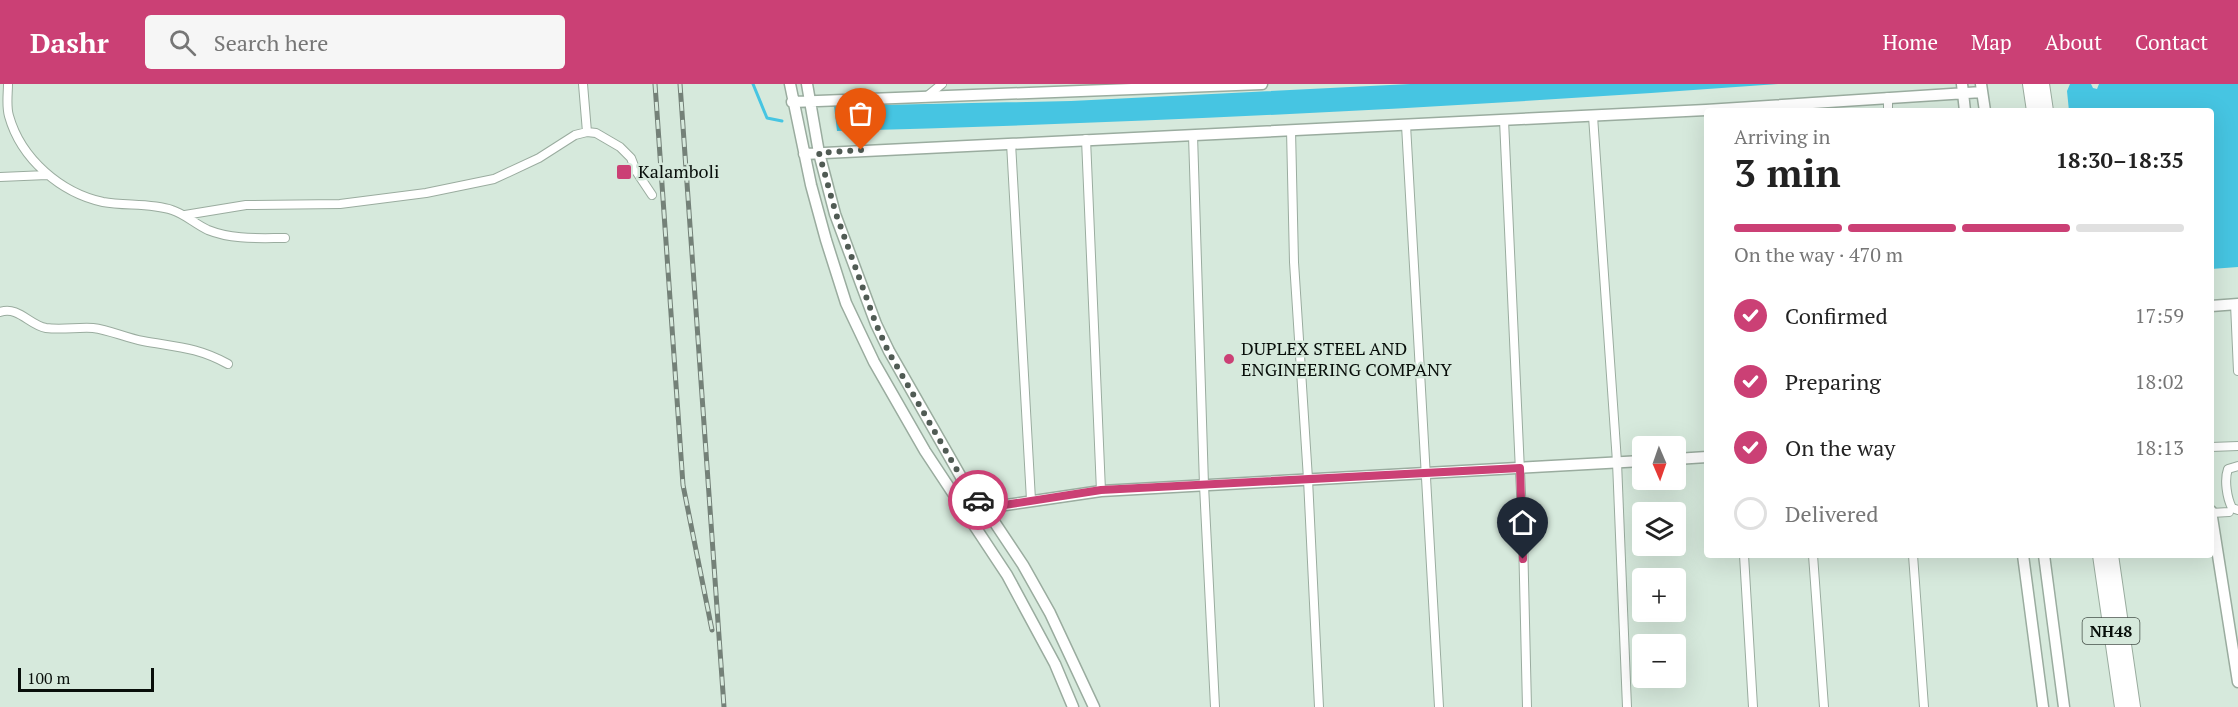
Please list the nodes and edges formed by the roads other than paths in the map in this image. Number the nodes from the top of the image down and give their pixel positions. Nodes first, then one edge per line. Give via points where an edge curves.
1 (8, 84) edge
2 (583, 84) edge
3 (790, 84) edge
4 (807, 84) edge
5 (942, 84) edge
6 (1043, 84) edge
7 (1262, 84) edge
8 (1962, 88) edge
9 (1982, 88) edge
10 (2037, 88) edge
11 (1031, 93) junction
12 (1888, 97) junction
13 (926, 98) junction
14 (792, 102) junction
15 (810, 107) junction
16 (1790, 108) edge
17 (1888, 108) edge
18 (1965, 108) edge
19 (1985, 108) edge
20 (2034, 108) edge
21 (2045, 108) edge
22 (1704, 111) edge
23 (1593, 116) junction
24 (1504, 120) junction
25 (1406, 125) junction
26 (1291, 130) junction
27 (587, 132) junction
28 (1193, 135) junction
29 (1086, 140) junction
30 (1011, 143) junction
31 (818, 150) junction
32 (803, 152) junction
33 (48, 175) junction
34 (0, 177) edge
35 (652, 195) dead end
36 (184, 215) junction
37 (285, 238) dead end
38 (2236, 304) edge
39 (2214, 306) edge
40 (0, 312) edge
41 (228, 364) dead end
42 (2238, 371) edge
43 (2238, 446) edge
44 (2214, 447) edge
45 (1704, 457) edge
46 (1686, 458) edge
47 (1632, 461) edge
48 (1617, 462) junction
49 (2238, 466) edge
50 (1520, 468) junction
51 (1426, 473) junction
52 (1308, 479) junction
53 (1204, 485) junction
54 (1101, 490) junction
55 (1031, 500) junction
56 (985, 508) junction
57 (965, 511) junction
58 (2234, 511) edge
59 (2214, 512) edge
60 (2214, 531) edge
61 (1744, 558) edge
62 (1813, 558) edge
63 (1913, 558) edge
64 (2023, 558) edge
65 (2044, 558) edge
66 (2100, 558) edge
67 (2111, 558) edge
68 (2238, 682) edge
69 (1073, 707) edge
70 (1094, 707) edge
71 (1215, 707) edge
72 (1319, 707) edge
73 (1439, 707) edge
74 (1527, 707) edge
75 (1627, 707) edge
76 (1753, 707) edge
77 (1824, 707) edge
78 (1924, 707) edge
79 (2043, 707) edge
80 (2064, 707) edge
81 (2122, 707) edge
82 (2133, 707) edge

1 - 33 street via 12,126 20,142
2 - 27 street
3 - 14 street
4 - 15 street
5 - 13 street
6 - 11 street
7 - 11 street
8 - 9 street
8 - 12 street
8 - 18 street
9 - 19 street
10 - 20 highway
10 - 21 highway
11 - 13 street
12 - 16 street
12 - 17 street
13 - 15 street
14 - 15 street
14 - 32 street
15 - 31 street
22 - 23 street
23 - 24 street
23 - 48 street
24 - 25 street
24 - 50 street
25 - 26 street
25 - 51 street
26 - 28 street
26 - 52 street via 1294,262
27 - 35 street via 620,147 631,158
27 - 36 street via 494,179 340,204 246,205
28 - 29 street
28 - 53 street
29 - 30 street
29 - 54 street
30 - 31 street
30 - 55 street
31 - 32 street
31 - 56 street via 836,214 888,351 965,484
32 - 57 street via 846,303 874,362
33 - 34 street
33 - 36 street via 75,193 93,199 170,209
36 - 37 street via 207,229 237,238
38 - 39 street
38 - 42 street
40 - 41 street via 12,310 34,325 47,328 93,328 190,348
43 - 44 street
45 - 46 street
47 - 48 street
48 - 50 street
48 - 75 street
49 - 58 street via 2228,469 2226,474 2229,503
50 - 51 street
50 - 74 street
51 - 52 street
51 - 73 street
52 - 53 street
52 - 72 street
53 - 54 street
53 - 71 street
54 - 55 street
55 - 56 street
56 - 57 street
56 - 70 street via 1050,613
57 - 69 street via 1008,575
58 - 59 street
60 - 68 street
61 - 76 street
62 - 77 street
63 - 78 street
64 - 79 street
65 - 80 street
66 - 81 highway, NH48
67 - 82 highway, NH48

